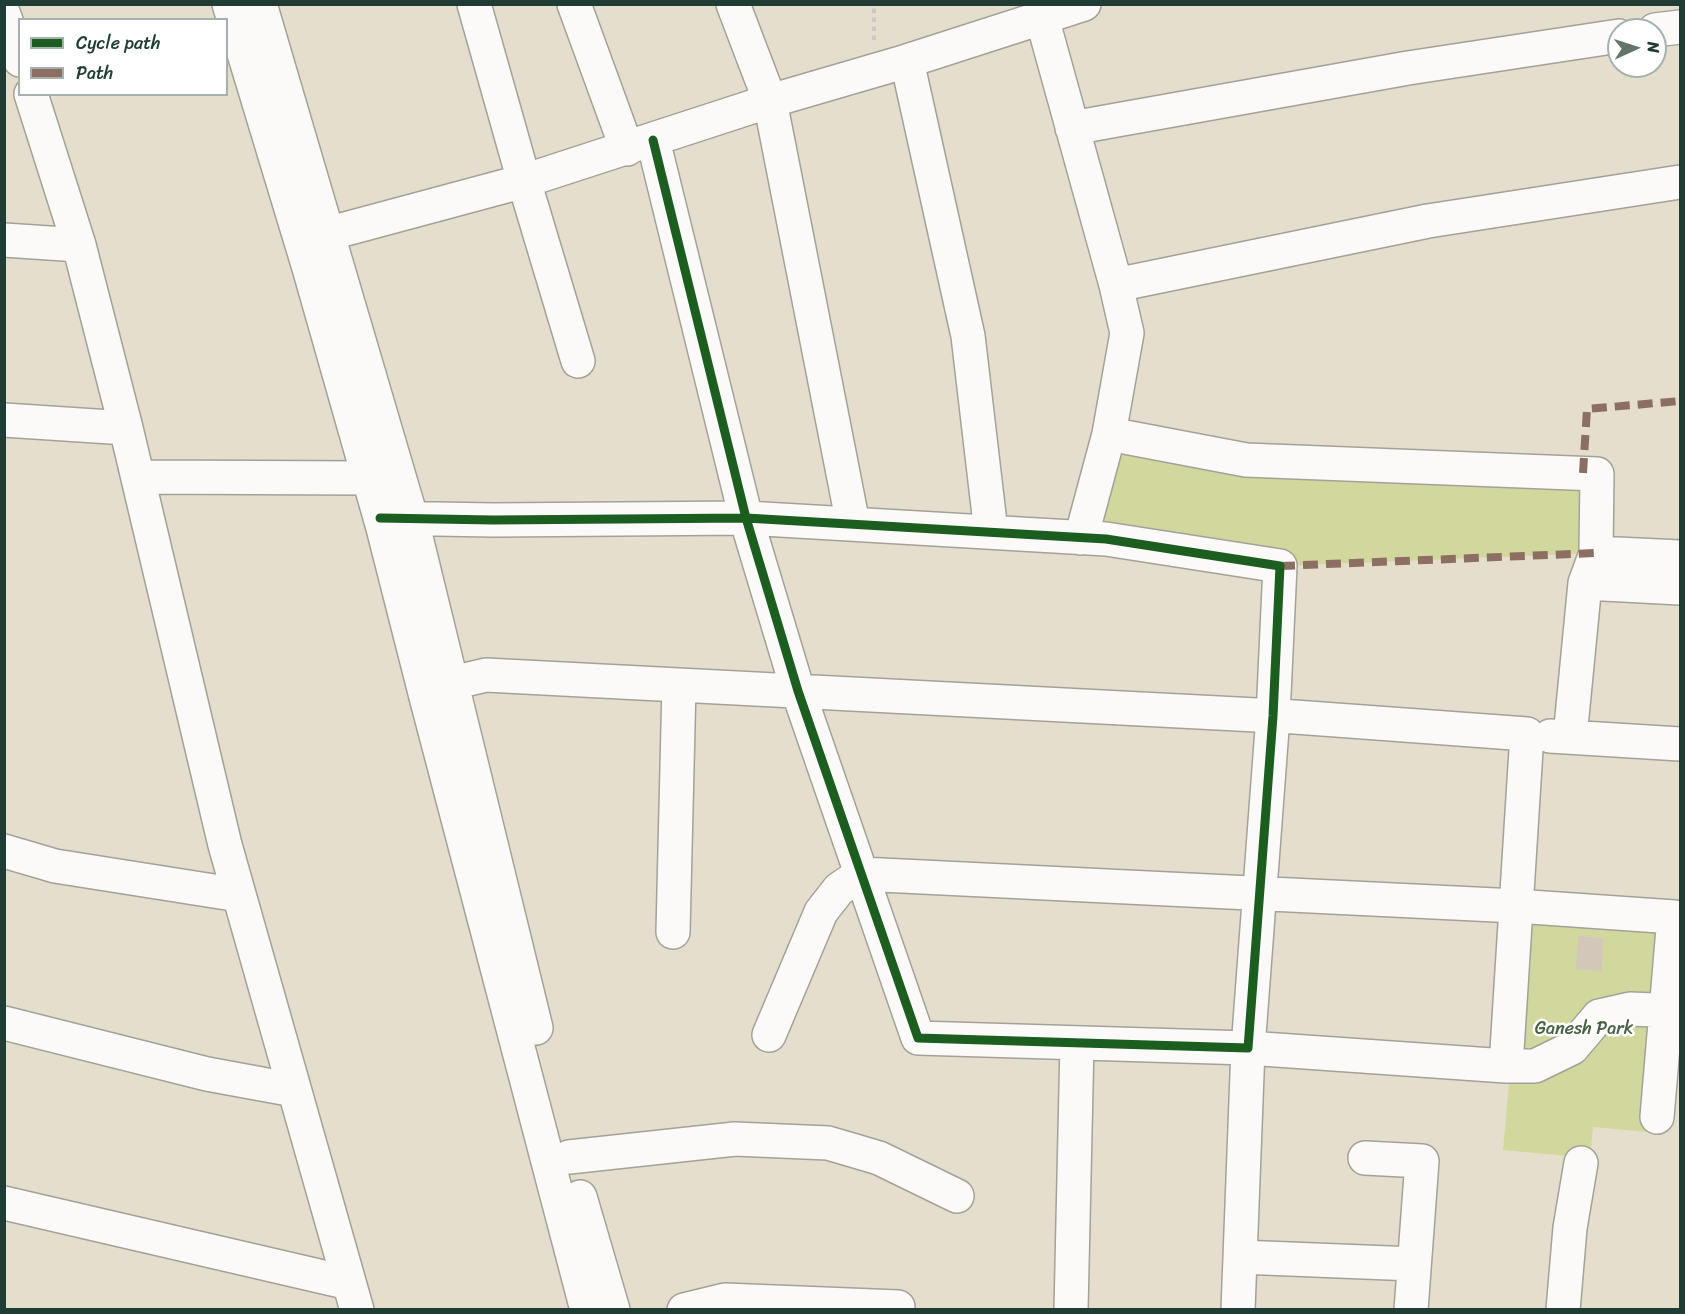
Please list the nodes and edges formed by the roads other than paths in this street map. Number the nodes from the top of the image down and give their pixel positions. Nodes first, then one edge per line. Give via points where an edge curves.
1 (229, 4) edge
2 (260, 4) edge
3 (474, 4) edge
4 (574, 4) edge
5 (733, 4) edge
6 (1084, 4) edge
7 (4, 15) edge
8 (1042, 18) junction
9 (1607, 38) edge
10 (18, 54) edge
11 (907, 61) junction
12 (32, 96) edge
13 (770, 101) junction
14 (1072, 128) junction
15 (640, 145) junction
16 (524, 181) junction
17 (1680, 182) edge
18 (313, 236) junction
19 (4, 240) edge
20 (79, 245) junction
21 (1116, 285) junction
22 (578, 361) dead end
23 (4, 420) edge
24 (126, 428) junction
25 (1109, 434) junction
26 (138, 477) junction
27 (368, 478) junction
28 (396, 517) junction
29 (746, 518) junction
30 (853, 524) junction
31 (991, 532) junction
32 (1081, 538) junction
33 (1596, 553) junction
34 (1680, 557) edge
35 (1585, 583) junction
36 (1680, 588) edge
37 (452, 683) junction
38 (679, 685) junction
39 (798, 691) junction
40 (1273, 716) junction
41 (1527, 734) junction
42 (1570, 737) junction
43 (1680, 744) edge
44 (4, 850) edge
45 (861, 874) junction
46 (1260, 893) junction
47 (239, 895) junction
48 (1516, 906) junction
49 (673, 932) dead end
50 (1673, 1011) edge
51 (4, 1023) edge
52 (769, 1035) dead end
53 (1077, 1043) junction
54 (1248, 1048) junction
55 (1506, 1066) junction
56 (294, 1090) junction
57 (1657, 1117) dead end
58 (569, 1157) junction
59 (1365, 1158) dead end
60 (1581, 1163) dead end
61 (957, 1196) dead end
62 (4, 1203) edge
63 (1240, 1257) junction
64 (1414, 1264) junction
65 (353, 1296) edge
66 (898, 1307) dead end
67 (587, 1310) edge
68 (613, 1310) edge
69 (684, 1310) edge
70 (1071, 1310) edge
71 (1238, 1310) edge
72 (1411, 1310) edge
73 (1563, 1310) edge

1 - 18 street
2 - 18 street
3 - 16 street
4 - 15 street
5 - 13 street
6 - 8 street
7 - 10 street
8 - 11 street
8 - 14 street
9 - 14 street via 1408,68
11 - 13 street
11 - 31 street via 968,336
12 - 20 street
13 - 15 street
13 - 30 street
14 - 21 street
15 - 16 street
15 - 29 street
16 - 18 street
16 - 22 street
17 - 21 street via 1428,221
18 - 27 street
18 - 28 street
19 - 20 street
20 - 24 street
21 - 25 street via 1127,333
23 - 24 street
24 - 26 street
25 - 32 street
25 - 33 street via 1246,460 1597,474
26 - 27 street
26 - 47 street
27 - 28 street
28 - 29 street
28 - 37 street
28 - 67 street
29 - 30 street
29 - 39 street
30 - 31 street
31 - 32 street
32 - 40 street via 1280,566
33 - 34 street
33 - 35 street
35 - 36 street
35 - 42 street
37 - 38 street via 486,675
37 - 58 street
38 - 39 street
38 - 49 street
39 - 40 street
39 - 45 street
40 - 41 street
40 - 46 street
41 - 42 street
41 - 48 street
42 - 43 street
44 - 47 street via 55,866
45 - 46 street
45 - 52 street via 839,890 820,912
45 - 53 street via 918,1038
46 - 48 street
46 - 54 street
47 - 56 street
48 - 50 street via 1674,917
48 - 55 street
50 - 55 street via 1630,1008 1599,1016 1572,1048 1535,1066
50 - 57 street
51 - 56 street via 207,1074
53 - 54 street
53 - 70 street
54 - 55 street
54 - 63 street
56 - 65 street
58 - 61 street via 735,1139 828,1143 879,1158
58 - 68 street
59 - 64 street via 1422,1161
60 - 73 street via 1570,1228
62 - 65 street
63 - 64 street
63 - 71 street
64 - 72 street
66 - 69 street via 725,1300

